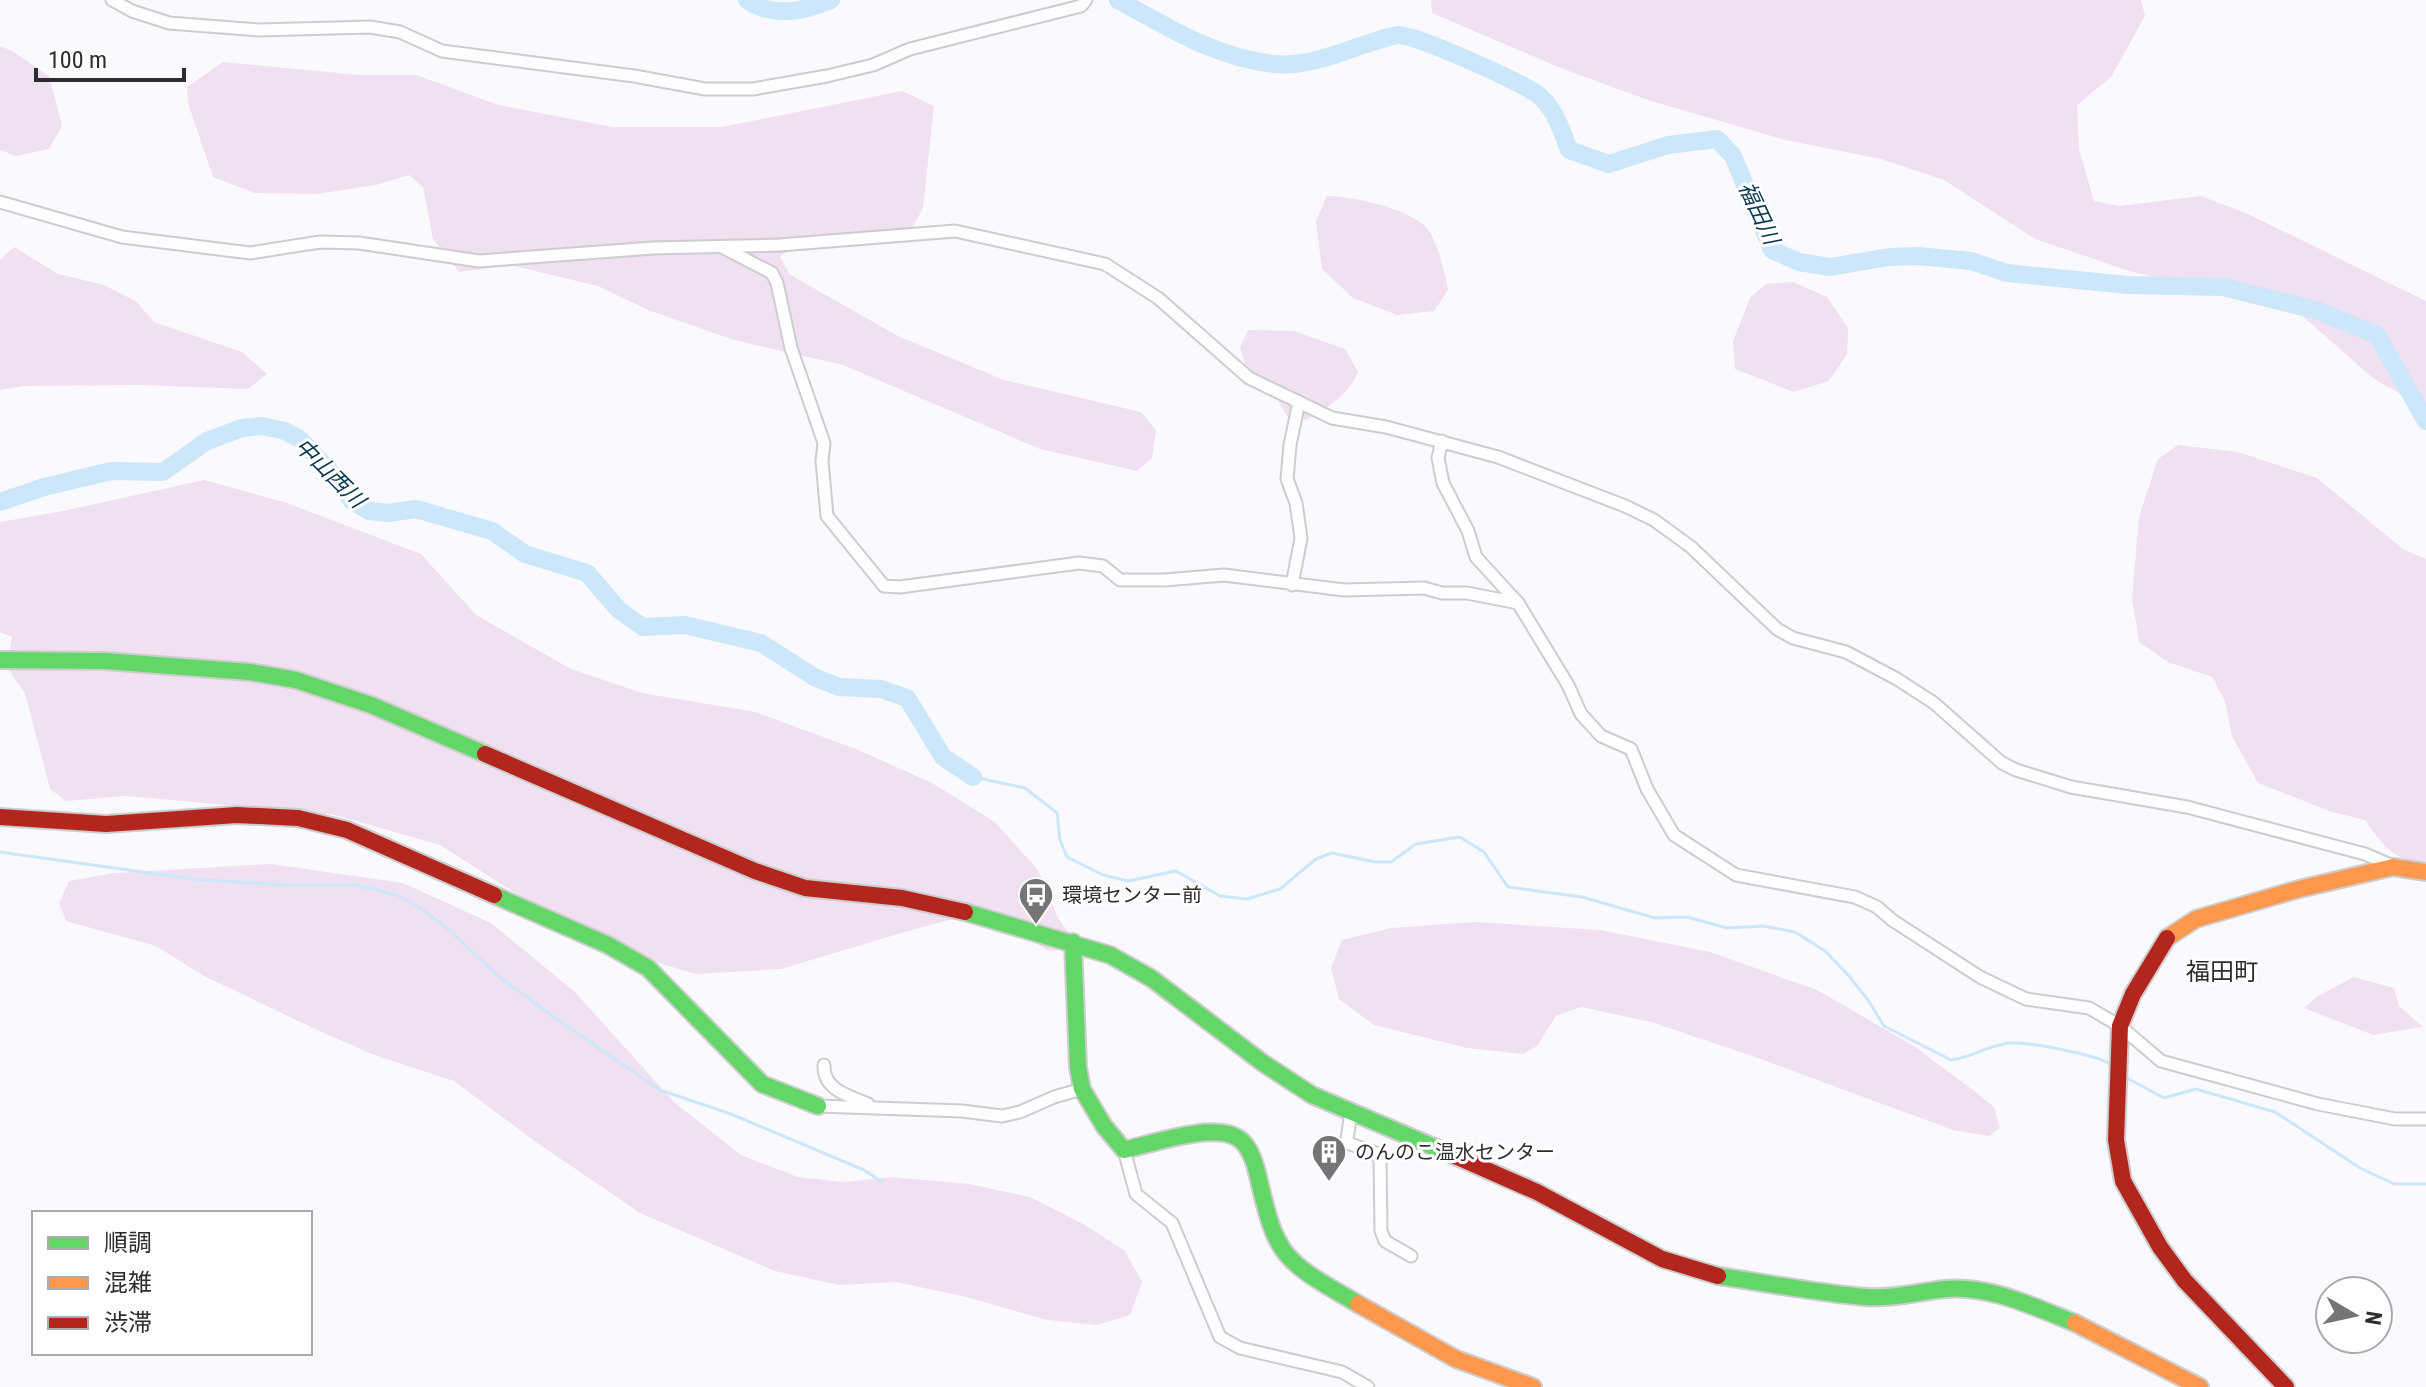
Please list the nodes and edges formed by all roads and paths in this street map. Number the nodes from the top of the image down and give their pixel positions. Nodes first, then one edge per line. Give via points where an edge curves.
1 (112, 0) edge
2 (1086, 0) edge
3 (0, 202) edge
4 (722, 246) junction
5 (1299, 402) junction
6 (1442, 441) junction
7 (1292, 585) junction
8 (1518, 603) junction
9 (0, 660) edge
10 (0, 817) edge
11 (2393, 867) junction
12 (2426, 872) edge
13 (1073, 942) junction
14 (2120, 1026) junction
15 (824, 1065) dead end
16 (1082, 1089) junction
17 (818, 1106) joint
18 (876, 1108) junction
19 (1351, 1112) junction
20 (2426, 1119) edge
21 (1124, 1150) junction
22 (1411, 1256) dead end
23 (1368, 1387) edge
24 (1533, 1387) edge
25 (2200, 1387) edge
26 (2286, 1387) edge

1 - 2 street via 169,23 259,30 370,27 400,32 442,51 705,89 753,89 873,65 910,49 1081,6
3 - 4 street via 122,237 250,253 320,242 359,243 479,261
4 - 5 street via 955,231 1105,264 1158,298 1249,378
4 - 7 street via 772,273 777,283 791,348 824,443 827,516 884,586 1079,563 1103,566 1120,580 1224,575
5 - 6 street via 1332,418
5 - 7 street via 1287,479 1301,538
6 - 8 street via 1438,458 1443,483 1476,557
6 - 11 street via 1498,457 1654,520 1691,547 1777,629 1846,652 1897,679 2016,770 2071,787 2187,807 2365,854
7 - 8 street via 1424,588
8 - 14 street via 1581,714 1601,736 1631,749 1674,835 1736,875 1855,897 1980,977 2026,999 2089,1008
9 - 13 street via 105,661 296,680 371,705 805,888 952,908
10 - 17 street via 106,824 237,815 298,818 347,830 635,960 681,999 762,1084
11 - 12 street
11 - 14 street via 2284,893 2176,930 2150,961
13 - 16 street
13 - 19 street via 1151,978 1283,1078
14 - 20 street via 2161,1061 2318,1104 2395,1119
14 - 26 street via 2116,1140 2123,1181 2185,1281
15 - 18 street via 828,1084
16 - 18 street via 1002,1116
16 - 21 street
17 - 18 street
19 - 22 street via 1347,1139 1376,1153 1380,1161 1385,1241
19 - 25 street via 1537,1192 1687,1269 1867,1297 1965,1289 2006,1296 2091,1329
21 - 23 street via 1136,1194 1172,1223 1220,1337 1240,1348 1342,1372
21 - 24 street via 1211,1132 1239,1138 1253,1159 1269,1222 1292,1260 1373,1314 1462,1363

